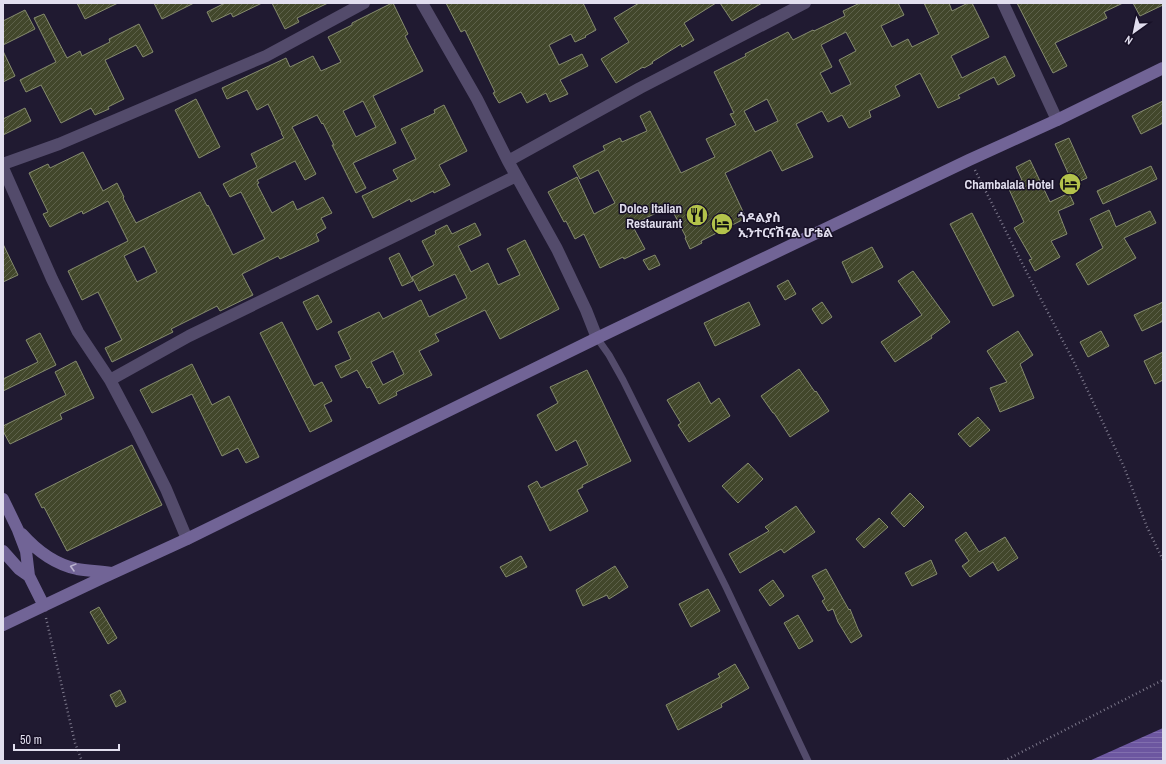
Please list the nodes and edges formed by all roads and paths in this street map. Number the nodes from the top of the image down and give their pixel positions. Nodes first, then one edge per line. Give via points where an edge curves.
1 (364, 3) edge
2 (422, 3) edge
3 (805, 3) edge
4 (1004, 3) edge
5 (1163, 68) edge
6 (1057, 120) junction
7 (969, 160) junction
8 (508, 161) junction
9 (3, 164) edge
10 (3, 168) edge
11 (516, 176) junction
12 (597, 338) junction
13 (110, 380) junction
14 (3, 499) edge
15 (18, 530) junction
16 (187, 539) junction
17 (3, 551) edge
18 (1163, 560) edge
19 (111, 573) junction
20 (29, 576) junction
21 (44, 606) junction
22 (3, 625) edge
23 (1163, 680) edge
24 (82, 761) edge
25 (808, 761) edge
26 (1004, 761) edge

1 - 9 street via 266,56 59,144
2 - 8 street via 477,99
3 - 8 street via 640,88
4 - 6 street
5 - 6 main road
6 - 7 main road
7 - 12 main road
7 - 18 path via 1075,364 1124,467
8 - 11 street
10 - 13 street via 78,332
11 - 12 street via 557,249
11 - 13 street via 190,336
12 - 16 main road
12 - 25 lane via 609,354 630,394 726,587
13 - 16 street via 166,489
14 - 15 main road
19 -> 15 main road via 78,569 56,562 40,552
15 - 20 main road via 26,551
16 - 19 main road
17 - 20 main road
19 - 21 main road
20 - 21 main road
21 - 22 main road
21 - 24 path via 75,743
23 - 26 path

